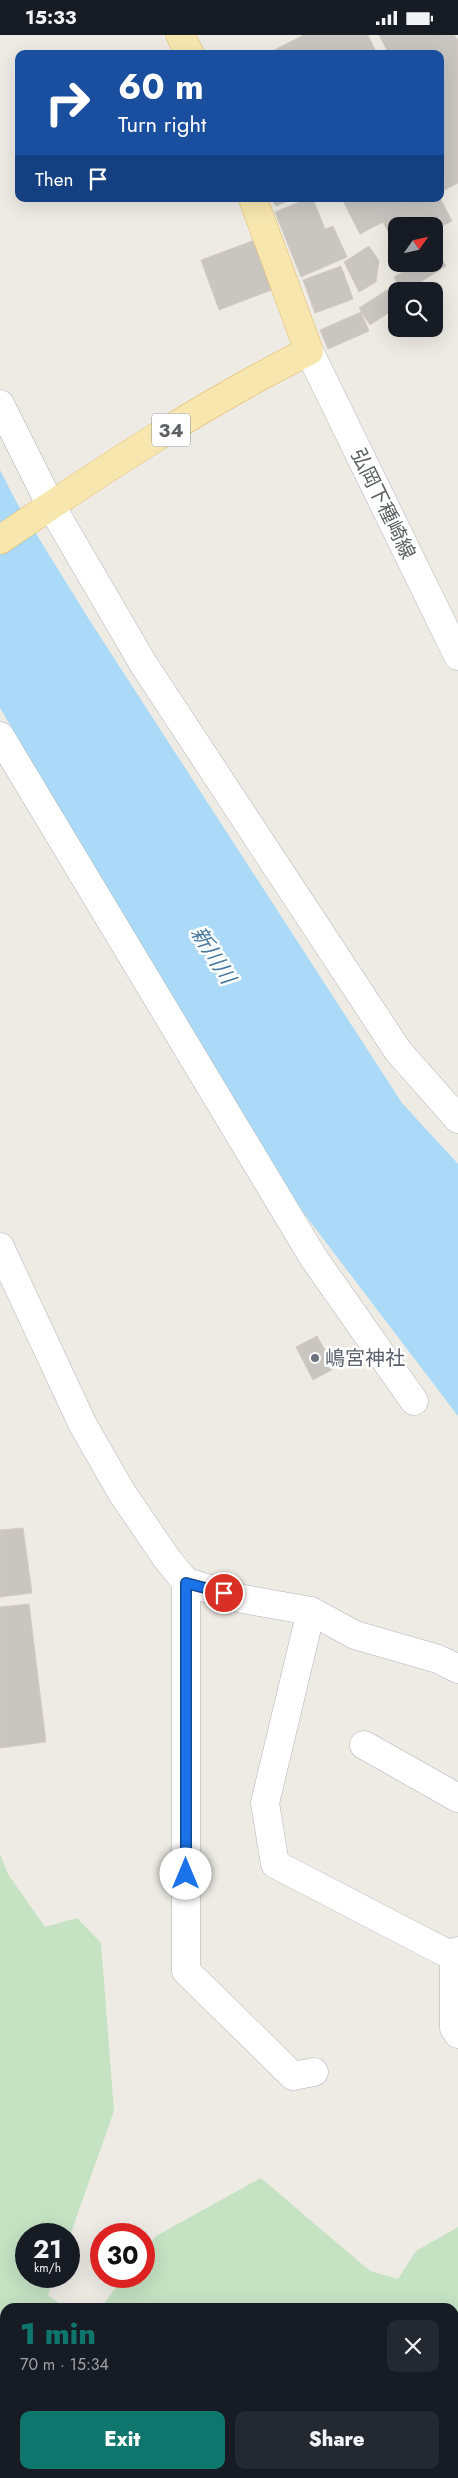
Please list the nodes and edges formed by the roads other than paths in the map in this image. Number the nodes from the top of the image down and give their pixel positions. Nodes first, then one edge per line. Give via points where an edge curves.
1 (180, 35) edge
2 (188, 50) edge
3 (254, 202) edge
4 (309, 351) junction
5 (0, 404) edge
6 (44, 509) junction
7 (0, 540) edge
8 (458, 656) edge
9 (0, 736) edge
10 (458, 1119) edge
11 (0, 1247) edge
12 (414, 1401) dead end
13 (186, 1583) junction
14 (311, 1611) junction
15 (458, 1669) edge
16 (364, 1745) dead end
17 (458, 1798) edge
18 (456, 1954) edge
19 (458, 2033) edge
20 (314, 2072) dead end

1 - 2 main road
3 - 4 main road
4 - 6 main road, 34 via 258,377
4 - 8 street, 弘岡下種崎線
5 - 6 street
6 - 7 main road, 34
6 - 10 street via 398,1051
9 - 12 street via 313,1257
11 - 13 street via 83,1425 122,1493
13 - 14 street via 243,1599
13 - 20 street via 186,1971 294,2076
14 - 15 street via 355,1635 438,1659
14 - 18 street via 265,1803 275,1864
16 - 17 street
18 - 19 street via 454,2028

